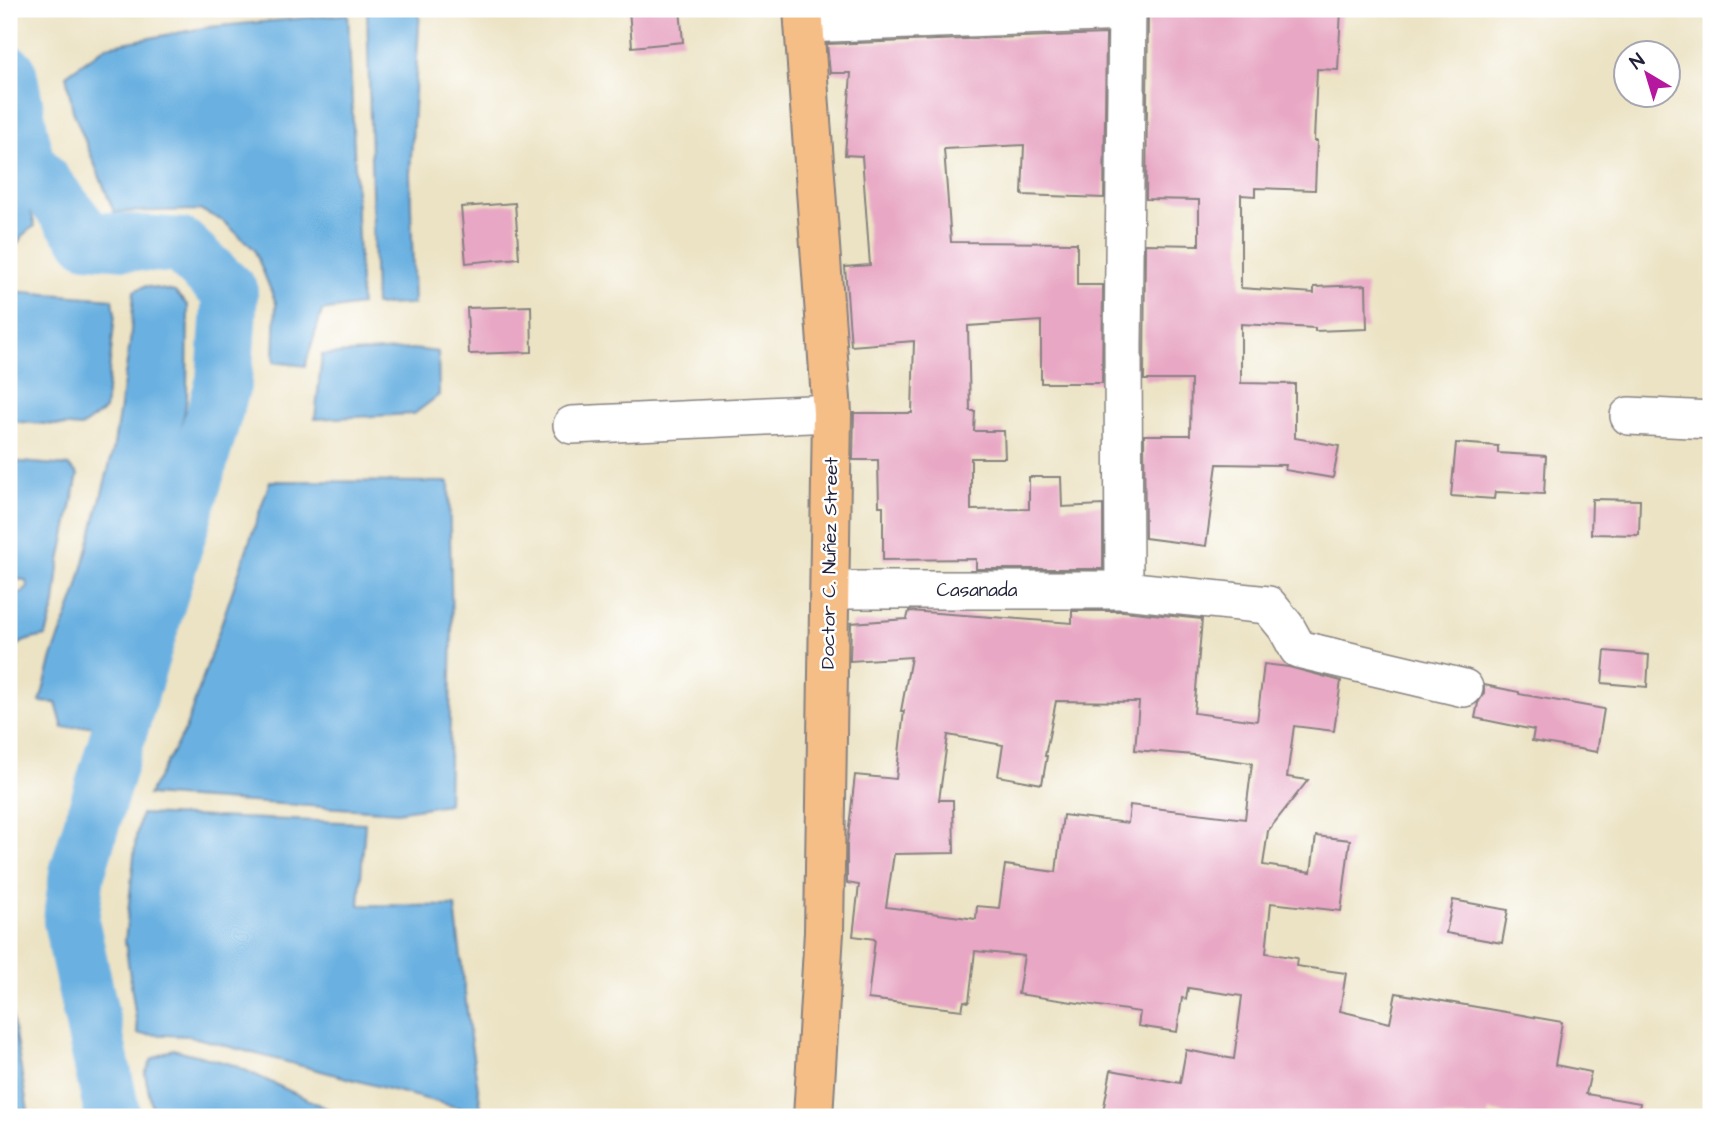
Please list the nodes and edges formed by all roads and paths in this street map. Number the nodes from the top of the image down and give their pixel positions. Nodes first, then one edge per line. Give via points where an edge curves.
1 (1128, 10) edge
2 (804, 17) edge
3 (832, 413) junction
4 (1629, 416) dead end
5 (1711, 420) edge
6 (572, 425) dead end
7 (830, 590) junction
8 (1124, 590) junction
9 (1464, 688) dead end
10 (814, 1117) edge

1 - 2 street
1 - 8 street
2 - 3 main road, Doctor C. Nuñez Street
3 - 6 street
3 - 7 main road, Doctor C. Nuñez Street
4 - 5 street
7 - 8 street, Casanada
7 - 10 main road, Doctor C. Nuñez Street via 824,932
8 - 9 street, Casanada via 1268,605 1298,649

